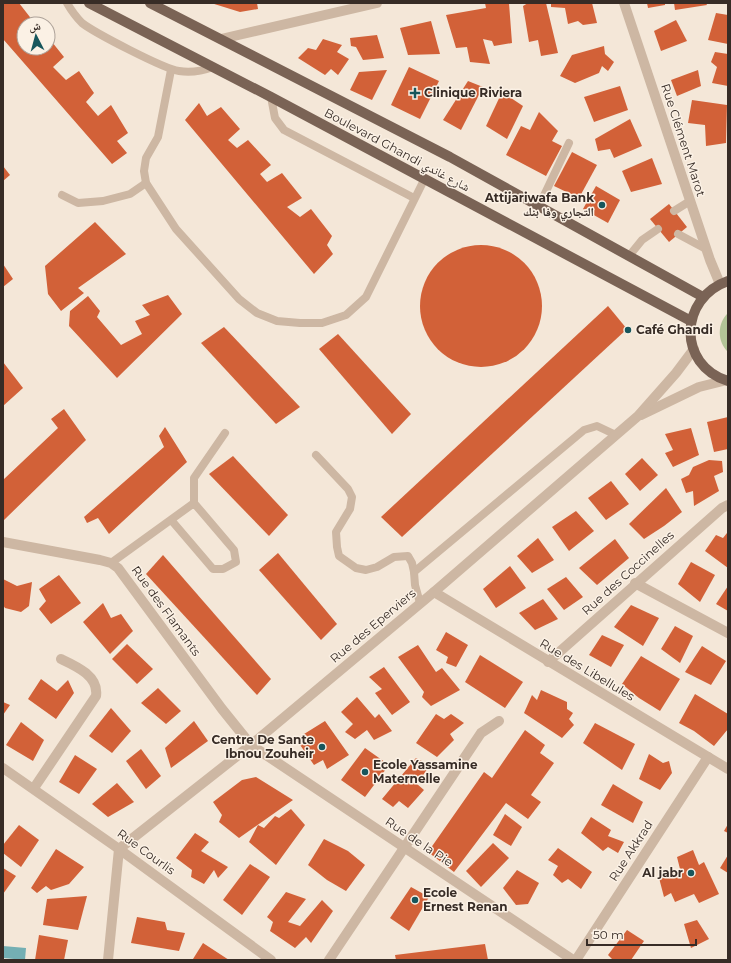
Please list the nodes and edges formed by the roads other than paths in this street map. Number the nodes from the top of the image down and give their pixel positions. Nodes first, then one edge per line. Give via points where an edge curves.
1 (67, 3) edge
2 (90, 3) edge
3 (150, 3) edge
4 (377, 3) edge
5 (624, 3) edge
6 (221, 39) junction
7 (213, 67) junction
8 (171, 70) junction
9 (271, 97) junction
10 (569, 143) dead end
11 (424, 180) junction
12 (146, 183) junction
13 (62, 195) dead end
14 (414, 198) junction
15 (690, 201) junction
16 (538, 206) junction
17 (674, 212) dead end
18 (658, 229) dead end
19 (678, 234) dead end
20 (706, 249) junction
21 (629, 256) junction
22 (724, 282) edge
23 (703, 297) junction
24 (691, 321) junction
25 (694, 349) junction
26 (727, 380) edge
27 (638, 416) junction
28 (225, 433) dead end
29 (616, 435) junction
30 (316, 455) dead end
31 (194, 504) junction
32 (728, 505) edge
33 (172, 521) junction
34 (3, 542) edge
35 (111, 563) junction
36 (414, 572) junction
37 (635, 583) junction
38 (434, 592) junction
39 (420, 603) junction
40 (728, 633) edge
41 (61, 659) dead end
42 (548, 662) junction
43 (499, 721) dead end
44 (251, 745) junction
45 (708, 757) junction
46 (3, 768) edge
47 (728, 769) edge
48 (34, 788) junction
49 (406, 848) junction
50 (119, 849) junction
51 (108, 960) edge
52 (271, 960) edge
53 (329, 960) edge
54 (574, 960) edge

1 - 8 lane via 76,17 93,30
2 - 7 main road, Boulevard Ghandi شارع غاندي
3 - 6 main road, Boulevard Ghandi شارع غاندي
4 - 6 street
5 - 15 street, Rue Clément Marot
6 - 16 main road, Boulevard Ghandi شارع غاندي via 450,157
7 - 8 lane via 189,72
7 - 9 main road, Boulevard Ghandi شارع غاندي
8 - 12 lane via 158,137 146,158
9 - 11 main road, Boulevard Ghandi شارع غاندي
9 - 14 lane via 275,118 284,130
10 - 16 lane
11 - 14 lane
11 - 24 main road, Boulevard Ghandi شارع غاندي
12 - 13 lane via 130,194 103,201 78,203
12 - 14 lane via 176,229 239,299 256,313 277,321 300,324 322,323 346,315 358,305 366,296
15 - 17 lane
15 - 20 street, Rue Clément Marot
16 - 21 main road, Boulevard Ghandi شارع غاندي
18 - 21 lane via 642,240
19 - 20 lane
20 - 22 street, Rue Clément Marot
21 - 23 main road, Boulevard Ghandi شارع غاندي
22 - 23 main road
23 - 24 main road
24 - 25 main road
25 - 26 main road via 705,367
25 - 27 street, Rue des Eperviers
26 - 27 street, Rue des Eperviers via 699,388
27 - 29 street, Rue des Eperviers
28 - 31 lane via 194,478
29 - 36 lane via 597,426 584,430
29 - 38 street, Rue des Eperviers
30 - 36 lane via 348,489 352,497 350,509 336,532 339,556 356,568 366,570 394,557 408,556
31 - 33 lane
31 - 33 lane via 234,550 236,562 223,569 213,569
32 - 37 street, Rue des Coccinelles
33 - 35 lane
34 - 35 street
35 - 44 street, Rue des Flamants via 124,575
36 - 39 lane
37 - 40 street
37 - 42 street, Rue des Coccinelles
38 - 39 street, Rue des Eperviers
38 - 42 street, Rue des Libellules
39 - 44 street, Rue des Eperviers
41 - 48 street via 85,672 95,685 96,696
42 - 45 street, Rue des Libellules
43 - 49 street via 481,733
44 - 49 street, Rue de la Pie
44 - 50 street, Rue des Eperviers
45 - 47 street, Rue des Libellules
45 - 54 street, Rue Akkrad
46 - 48 street, Rue Courlis
48 - 50 street, Rue Courlis
49 - 53 street
49 - 54 street, Rue de la Pie
50 - 51 street
50 - 52 street, Rue Courlis

